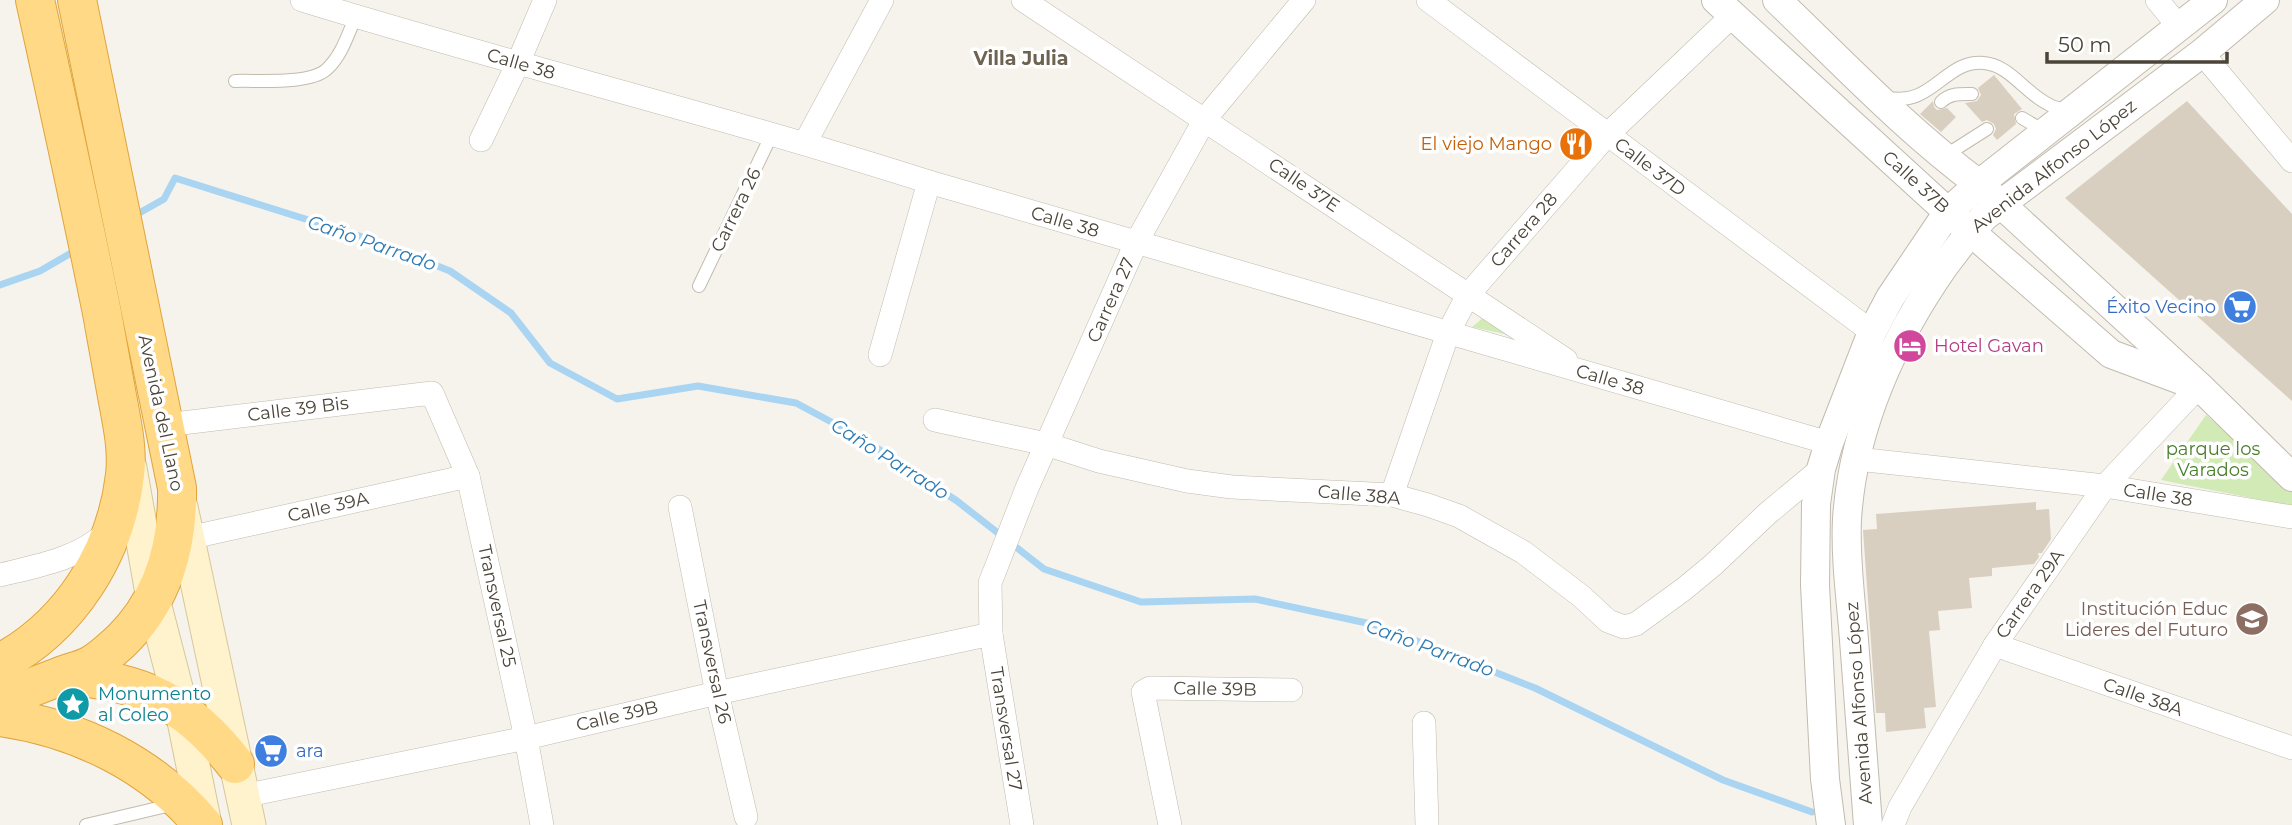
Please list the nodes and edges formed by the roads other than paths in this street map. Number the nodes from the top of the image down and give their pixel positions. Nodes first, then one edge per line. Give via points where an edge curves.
1 (35, 0) edge
2 (77, 0) edge
3 (302, 0) edge
4 (545, 0) edge
5 (882, 0) edge
6 (1023, 0) edge
7 (1304, 0) edge
8 (1428, 0) edge
9 (1777, 0) edge
10 (2157, 0) edge
11 (2213, 0) edge
12 (2265, 0) edge
13 (1725, 8) edge
14 (356, 16) junction
15 (2180, 28) junction
16 (2202, 52) junction
17 (518, 63) junction
18 (235, 81) dead end
19 (1875, 94) junction
20 (1972, 94) dead end
21 (1941, 102) dead end
22 (2072, 113) junction
23 (1205, 119) junction
24 (1987, 129) dead end
25 (772, 134) junction
26 (1607, 135) junction
27 (481, 140) dead end
28 (805, 143) junction
29 (1943, 157) junction
30 (2292, 161) edge
31 (929, 182) junction
32 (1979, 184) junction
33 (2001, 204) junction
34 (1948, 212) junction
35 (1970, 231) junction
36 (1136, 243) junction
37 (699, 286) dead end
38 (1468, 295) junction
39 (1872, 332) junction
40 (1448, 333) junction
41 (880, 355) dead end
42 (1584, 372) junction
43 (2199, 386) junction
44 (432, 393) joint
45 (935, 420) dead end
46 (164, 423) junction
47 (1046, 444) junction
48 (125, 445) junction
49 (1825, 456) junction
50 (1857, 459) junction
51 (468, 476) junction
52 (2292, 476) edge
53 (2105, 486) junction
54 (177, 488) junction
55 (1392, 495) junction
56 (680, 507) dead end
57 (2292, 517) edge
58 (114, 526) junction
59 (188, 538) junction
60 (0, 575) edge
61 (153, 599) junction
62 (991, 634) junction
63 (1994, 645) junction
64 (0, 663) edge
65 (62, 676) junction
66 (0, 679) edge
67 (1291, 690) dead end
68 (717, 693) junction
69 (0, 700) edge
70 (182, 711) junction
71 (0, 716) edge
72 (1424, 723) dead end
73 (526, 738) junction
74 (2292, 748) edge
75 (242, 795) edge
76 (197, 817) edge
77 (746, 817) dead end
78 (86, 825) edge
79 (542, 825) edge
80 (1022, 825) edge
81 (1170, 825) edge
82 (1427, 825) edge
83 (1831, 825) edge
84 (1868, 825) edge
85 (1893, 825) edge

1 - 48 highway via 74,172
2 - 46 highway, Avenida del Llano
3 - 14 street, Calle 38
4 - 17 street
5 - 28 street
6 - 23 street, Calle 37E
7 - 23 street, Carrera 27
8 - 26 street, Calle 37D
9 - 19 street, Calle 37B
10 - 15 street
11 - 15 street, Avenida Alfonso López
12 - 16 street, Avenida Alfonso López
13 - 26 street, Carrera 28
13 - 34 street, Calle 37B
14 - 17 street, Calle 38
14 - 18 lane via 340,53 325,71 306,79
15 - 22 street, Avenida Alfonso López
16 - 30 street
16 - 33 street, Avenida Alfonso López
17 - 25 street, Calle 38
17 - 27 street
19 - 22 lane via 1903,100 1917,96 1966,65 1980,62 1993,64 2047,104
19 - 29 street, Calle 37B via 1914,122
20 - 21 lane via 1955,94
22 - 32 street, Avenida Alfonso López via 2034,125
23 - 36 street, Carrera 27
23 - 38 street, Calle 37E
24 - 29 lane
25 - 28 street, Calle 38
25 - 37 lane, Carrera 26
26 - 38 street, Carrera 28
26 - 39 street, Calle 37D
28 - 31 street, Calle 38
29 - 32 street, Calle 37B
31 - 36 street, Calle 38
31 - 41 street
32 - 33 street, Calle 37B
32 - 34 street, Avenida Alfonso López
33 - 35 street, Avenida Alfonso López
33 - 43 street, Calle 37B
34 - 35 street, Calle 37B
34 - 39 street, Avenida Alfonso López
35 - 43 street, Calle 37B via 2111,354
35 - 50 street, Avenida Alfonso López via 1894,349 1870,409
36 - 40 street, Calle 38
36 - 47 street, Carrera 27
38 - 40 street, Carrera 28
38 - 42 street, Calle 37E
39 - 49 street, Avenida Alfonso López
40 - 42 street, Calle 38
40 - 55 street, Carrera 28
42 - 49 street, Calle 38
43 - 52 street, Calle 37B
43 - 53 street, Carrera 29A
44 - 46 street, Calle 39 Bis
44 - 51 street, Transversal 25
45 - 47 street, Calle 38A
46 - 54 highway, Avenida del Llano
47 - 55 street, Calle 38A via 1188,481
47 - 62 street, Carrera 27 via 990,583
48 - 58 highway
48 - 61 main road
49 - 55 street, Calle 38A via 1713,565 1636,624 1624,627 1608,621 1552,574 1492,534 1459,516
49 - 83 street, Avenida Alfonso López via 1816,504 1815,585
50 - 53 street, Calle 38
50 - 84 street, Avenida Alfonso López via 1847,545
51 - 59 street, Calle 39A
51 - 73 street, Transversal 25
53 - 57 street, Calle 38
53 - 63 street, Carrera 29A
54 - 59 main road, Avenida del Llano
54 - 61 highway via 173,545
56 - 68 street, Transversal 26
58 - 60 street via 94,544 71,555
58 - 64 highway via 104,553 74,601 33,642
59 - 75 main road, Avenida del Llano
61 - 65 highway via 110,652
61 - 70 main road
62 - 68 street, Calle 39B
62 - 80 street, Transversal 27
63 - 74 street, Calle 38A
63 - 85 street, Carrera 29A
65 - 66 highway
65 - 69 highway
65 - 70 highway via 119,682
67 - 81 street, Calle 39B via 1150,688 1142,695
68 - 73 street, Calle 39B
68 - 77 street, Transversal 26
70 - 75 highway via 211,735
70 - 76 main road
71 - 76 highway via 94,743 140,769
72 - 82 street
73 - 75 street, Calle 39B
73 - 79 street, Transversal 25
76 - 78 lane

